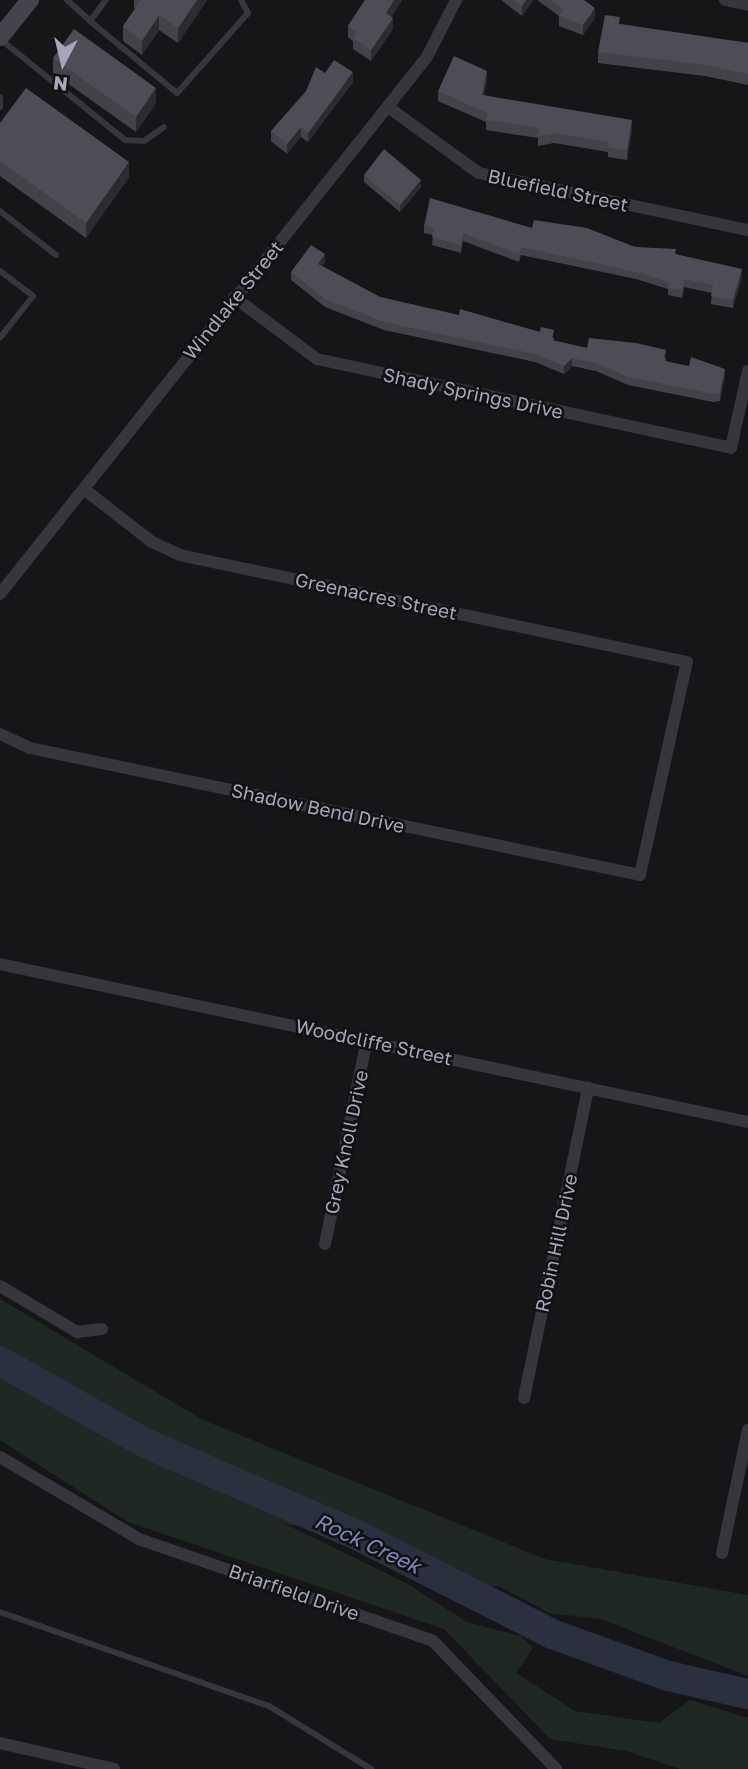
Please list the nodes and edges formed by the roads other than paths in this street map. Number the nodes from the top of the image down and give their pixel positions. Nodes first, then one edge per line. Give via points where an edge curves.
1 (67, 0) edge
2 (106, 0) edge
3 (241, 0) edge
4 (456, 0) edge
5 (725, 0) edge
6 (28, 1) edge
7 (748, 5) edge
8 (90, 21) junction
9 (0, 38) edge
10 (0, 97) edge
11 (0, 107) edge
12 (388, 107) junction
13 (164, 127) dead end
14 (0, 211) edge
15 (748, 230) edge
16 (56, 255) dead end
17 (0, 271) edge
18 (234, 297) junction
19 (0, 338) edge
20 (748, 371) edge
21 (84, 489) junction
22 (0, 594) edge
23 (0, 734) edge
24 (640, 875) joint
25 (0, 964) edge
26 (367, 1040) junction
27 (588, 1088) junction
28 (748, 1122) edge
29 (325, 1244) dead end
30 (0, 1286) edge
31 (102, 1329) dead end
32 (524, 1398) dead end
33 (748, 1430) edge
34 (0, 1457) edge
35 (722, 1553) dead end
36 (0, 1612) edge
37 (0, 1743) edge
38 (114, 1769) edge
39 (370, 1769) edge
40 (556, 1769) edge

1 - 8 lane
2 - 8 lane
3 - 8 lane via 248,13 177,93
4 - 12 street, Windlake Street via 427,57
5 - 7 street
6 - 9 street
9 - 13 lane via 125,140 144,141
10 - 11 lane
12 - 15 street, Bluefield Street via 480,173
12 - 18 street, Windlake Street
14 - 16 lane
17 - 19 lane via 33,296
18 - 20 street, Shady Springs Drive via 317,359 731,448
18 - 21 street, Windlake Street
21 - 22 street, Windlake Street
21 - 24 street, Greenacres Street via 152,542 180,555 687,662
23 - 24 street, Shadow Bend Drive via 30,748
25 - 26 street, Woodcliffe Street
26 - 27 street, Woodcliffe Street
26 - 29 street, Grey Knoll Drive
27 - 28 street, Woodcliffe Street
27 - 32 street, Robin Hill Drive
30 - 31 street via 77,1332
33 - 35 street
34 - 40 street, Briarfield Drive via 139,1539 433,1641
36 - 39 lane via 269,1706
37 - 38 street

